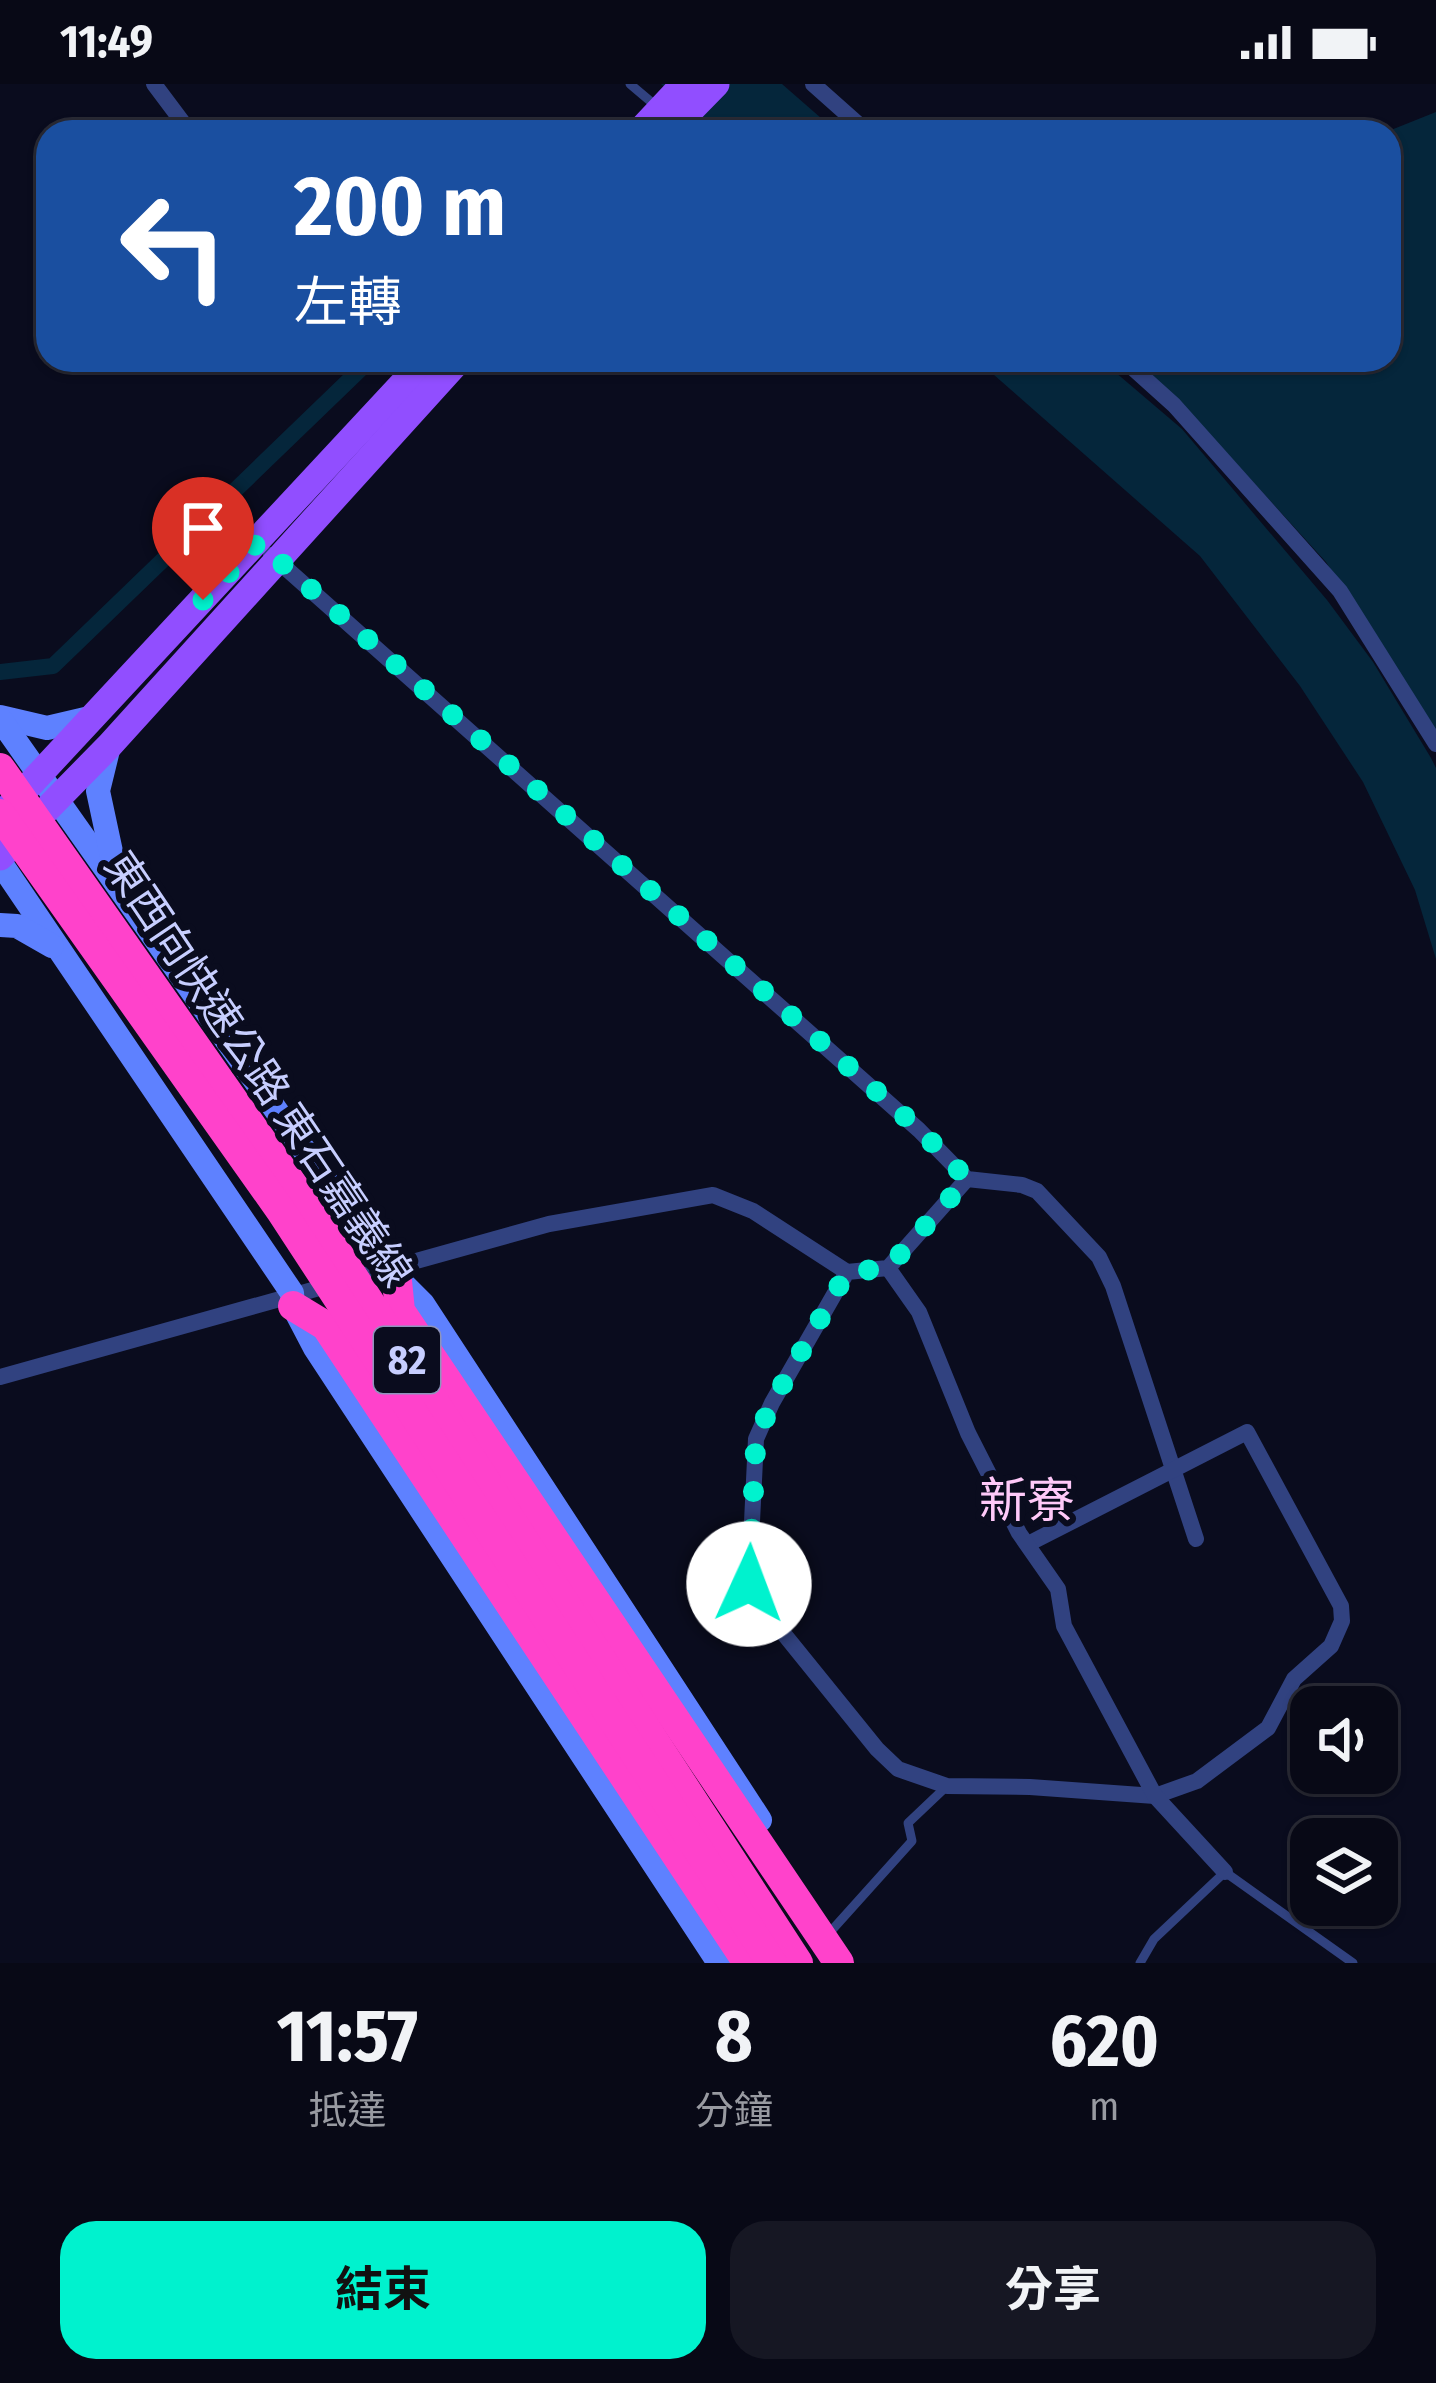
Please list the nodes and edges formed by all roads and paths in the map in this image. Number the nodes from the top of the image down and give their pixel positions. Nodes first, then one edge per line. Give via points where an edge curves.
1 (154, 84) edge
2 (630, 84) edge
3 (716, 84) edge
4 (813, 84) edge
5 (672, 109) edge
6 (181, 120) edge
7 (854, 120) edge
8 (414, 372) edge
9 (446, 372) edge
10 (1138, 372) edge
11 (267, 551) junction
12 (94, 717) junction
13 (0, 718) edge
14 (1436, 744) edge
15 (109, 746) junction
16 (0, 768) edge
17 (40, 773) junction
18 (59, 799) junction
19 (0, 815) edge
20 (0, 859) edge
21 (119, 889) junction
22 (0, 925) edge
23 (57, 949) junction
24 (967, 1179) junction
25 (888, 1268) junction
26 (847, 1272) junction
27 (393, 1275) junction
28 (293, 1299) junction
29 (0, 1377) edge
30 (1173, 1472) junction
31 (1196, 1539) dead end
32 (1028, 1544) junction
33 (946, 1786) junction
34 (1155, 1796) junction
35 (1225, 1872) junction
36 (832, 1930) junction
37 (719, 1963) edge
38 (748, 1963) edge
39 (772, 1963) edge
40 (798, 1963) edge
41 (839, 1963) edge
42 (853, 1963) edge
43 (1140, 1963) edge
44 (1353, 1963) edge

1 - 6 street
2 - 5 lane
3 - 5 main road
4 - 7 street
8 - 11 main road
9 - 11 main road
10 - 14 street via 1340,591
11 - 12 main road
11 - 15 main road
11 - 24 street
12 - 13 street via 47,728
12 - 17 main road
13 - 17 street
15 - 18 main road
15 - 21 street via 98,790
16 - 40 highway, 東西向快速公路 東石嘉義線 / 82, bridge via 302,1198
17 - 18 street
17 - 19 main road
18 - 20 main road
18 - 21 street
19 - 39 highway, 東西向快速公路 東石嘉義線 / 82, bridge via 281,1210
20 - 23 street
21 - 27 street
22 - 23 street
23 - 28 street
24 - 25 street
24 - 30 street via 1037,1191 1099,1257
25 - 26 street
25 - 32 street via 919,1312 968,1433
26 - 27 street via 713,1195 548,1223
26 - 33 street via 756,1439 749,1584 877,1750 898,1769
27 - 28 street
27 - 36 street via 423,1304
27 - 41 highway via 400,1311
28 - 29 street
28 - 37 street via 315,1348
28 - 38 highway via 326,1326
30 - 31 street
30 - 32 street
30 - 34 street via 1247,1432 1342,1621 1331,1646 1294,1679 1268,1728 1196,1781
32 - 34 street via 1058,1589 1064,1626
33 - 34 street
33 - 36 lane via 908,1823 912,1841
34 - 35 street
35 - 43 lane via 1154,1939
35 - 44 lane
36 - 42 street

